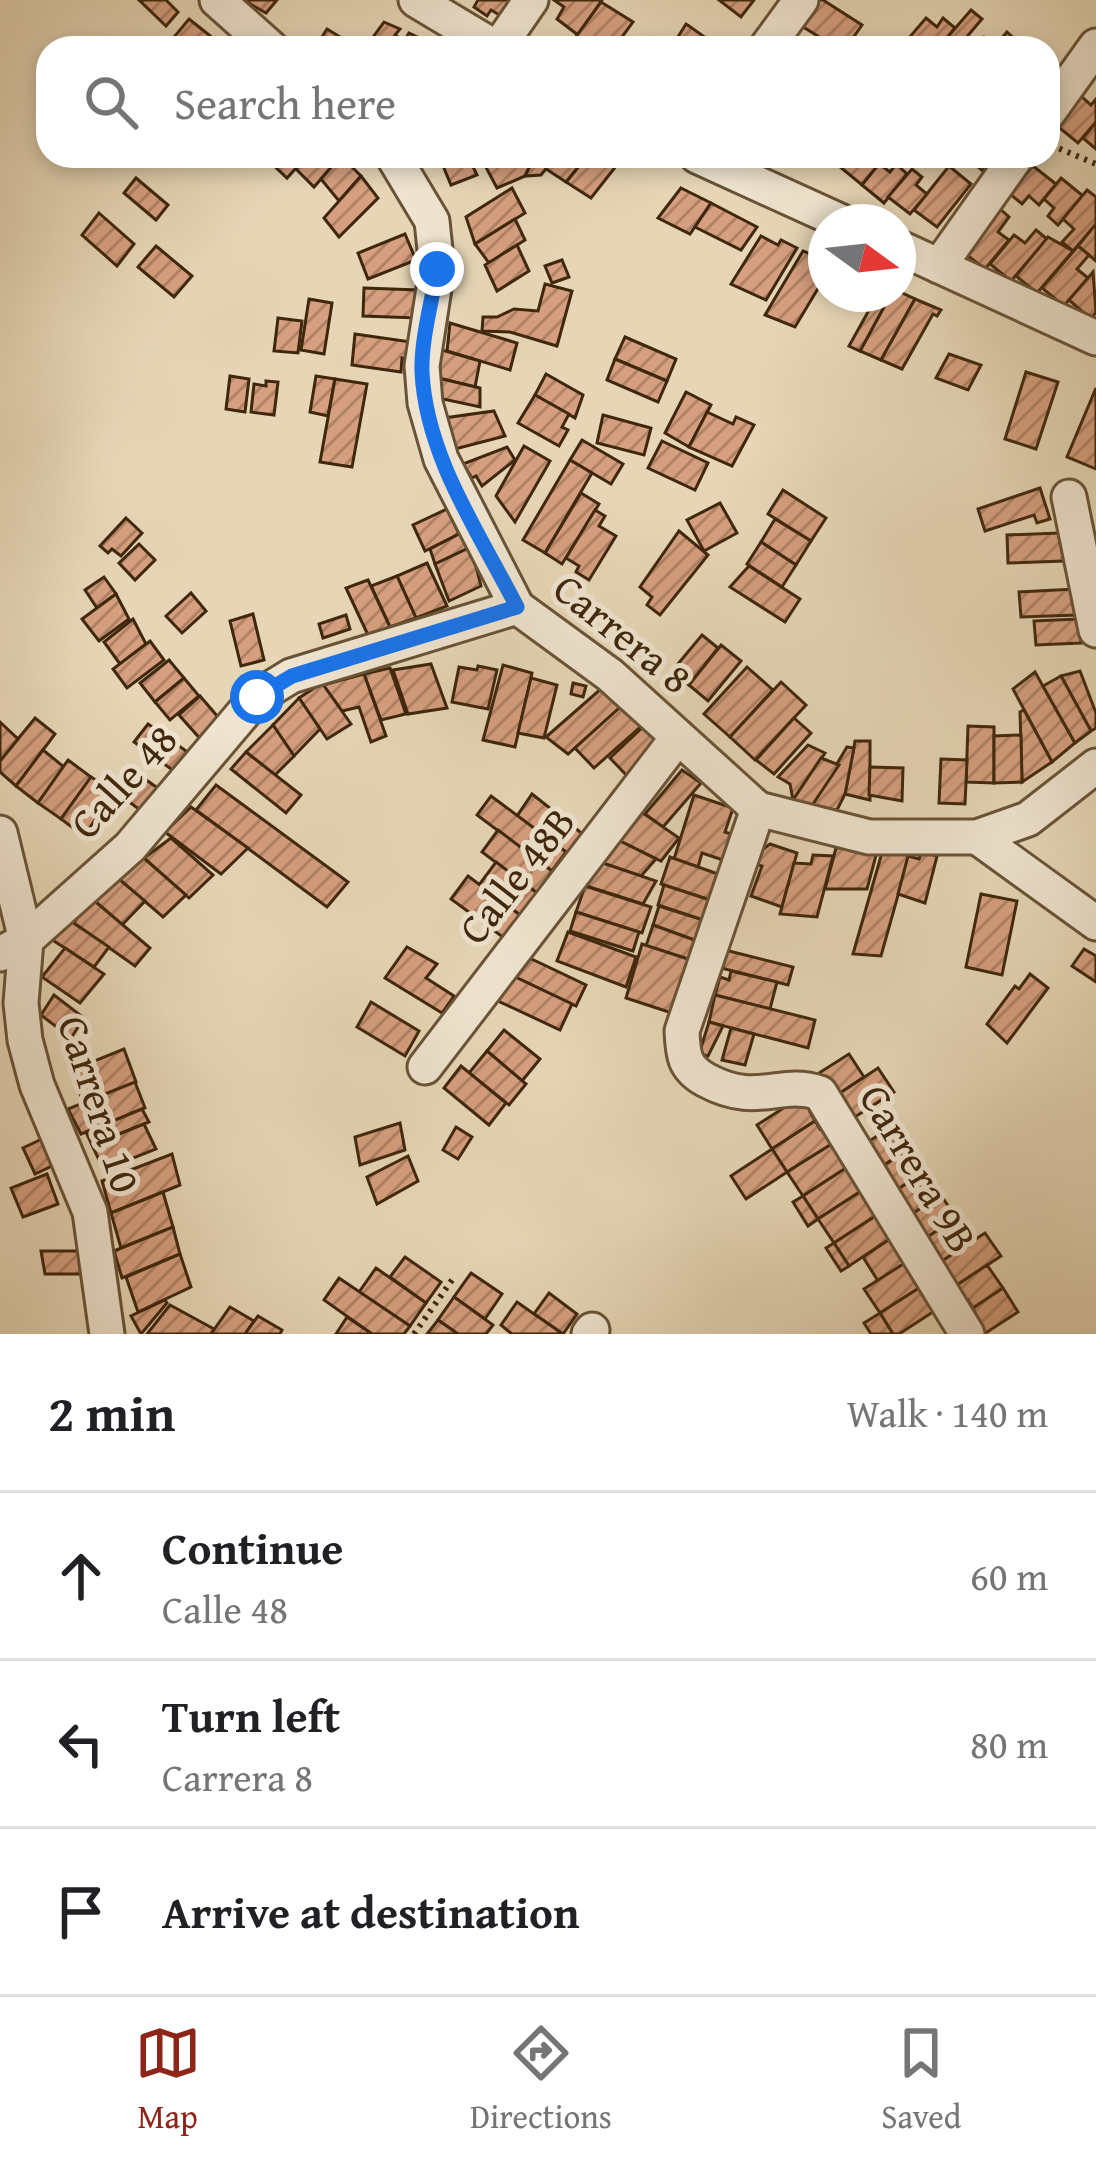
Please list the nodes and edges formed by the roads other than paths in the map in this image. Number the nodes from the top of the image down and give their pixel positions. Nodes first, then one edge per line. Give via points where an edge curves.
1 (217, 0) edge
2 (416, 0) edge
3 (531, 0) edge
4 (801, 0) edge
5 (258, 36) edge
6 (477, 36) edge
7 (506, 36) edge
8 (775, 36) edge
9 (1096, 46) edge
10 (1060, 96) edge
11 (400, 168) edge
12 (723, 168) edge
13 (1008, 168) edge
14 (808, 207) edge
15 (916, 256) edge
16 (939, 266) junction
17 (1096, 338) edge
18 (1070, 497) dead end
19 (517, 607) junction
20 (1096, 630) edge
21 (679, 737) junction
22 (1096, 766) edge
23 (758, 809) junction
24 (0, 833) edge
25 (977, 837) junction
26 (1096, 923) edge
27 (13, 947) edge
28 (424, 1067) dead end
29 (107, 1334) edge
30 (967, 1334) edge

1 - 5 street
2 - 6 street
3 - 7 street
4 - 8 street
9 - 10 street
11 - 19 street, Carrera 8 via 432,221 437,269 422,366 425,403 441,459
12 - 14 street
13 - 16 street
15 - 16 street
16 - 17 street
18 - 20 street
19 - 21 street, Carrera 8
19 - 27 street, Calle 48 via 292,676 257,697 130,847
21 - 23 street, Carrera 8
21 - 28 street, Calle 48B
22 - 25 street via 1028,819
23 - 25 street, Carrera 8 via 869,838
23 - 30 street, Carrera 9B via 682,1031 683,1059 693,1073 746,1096 820,1093
24 - 27 street, Carrera 10
25 - 26 street
27 - 29 street, Carrera 10 via 37,1085 90,1212

